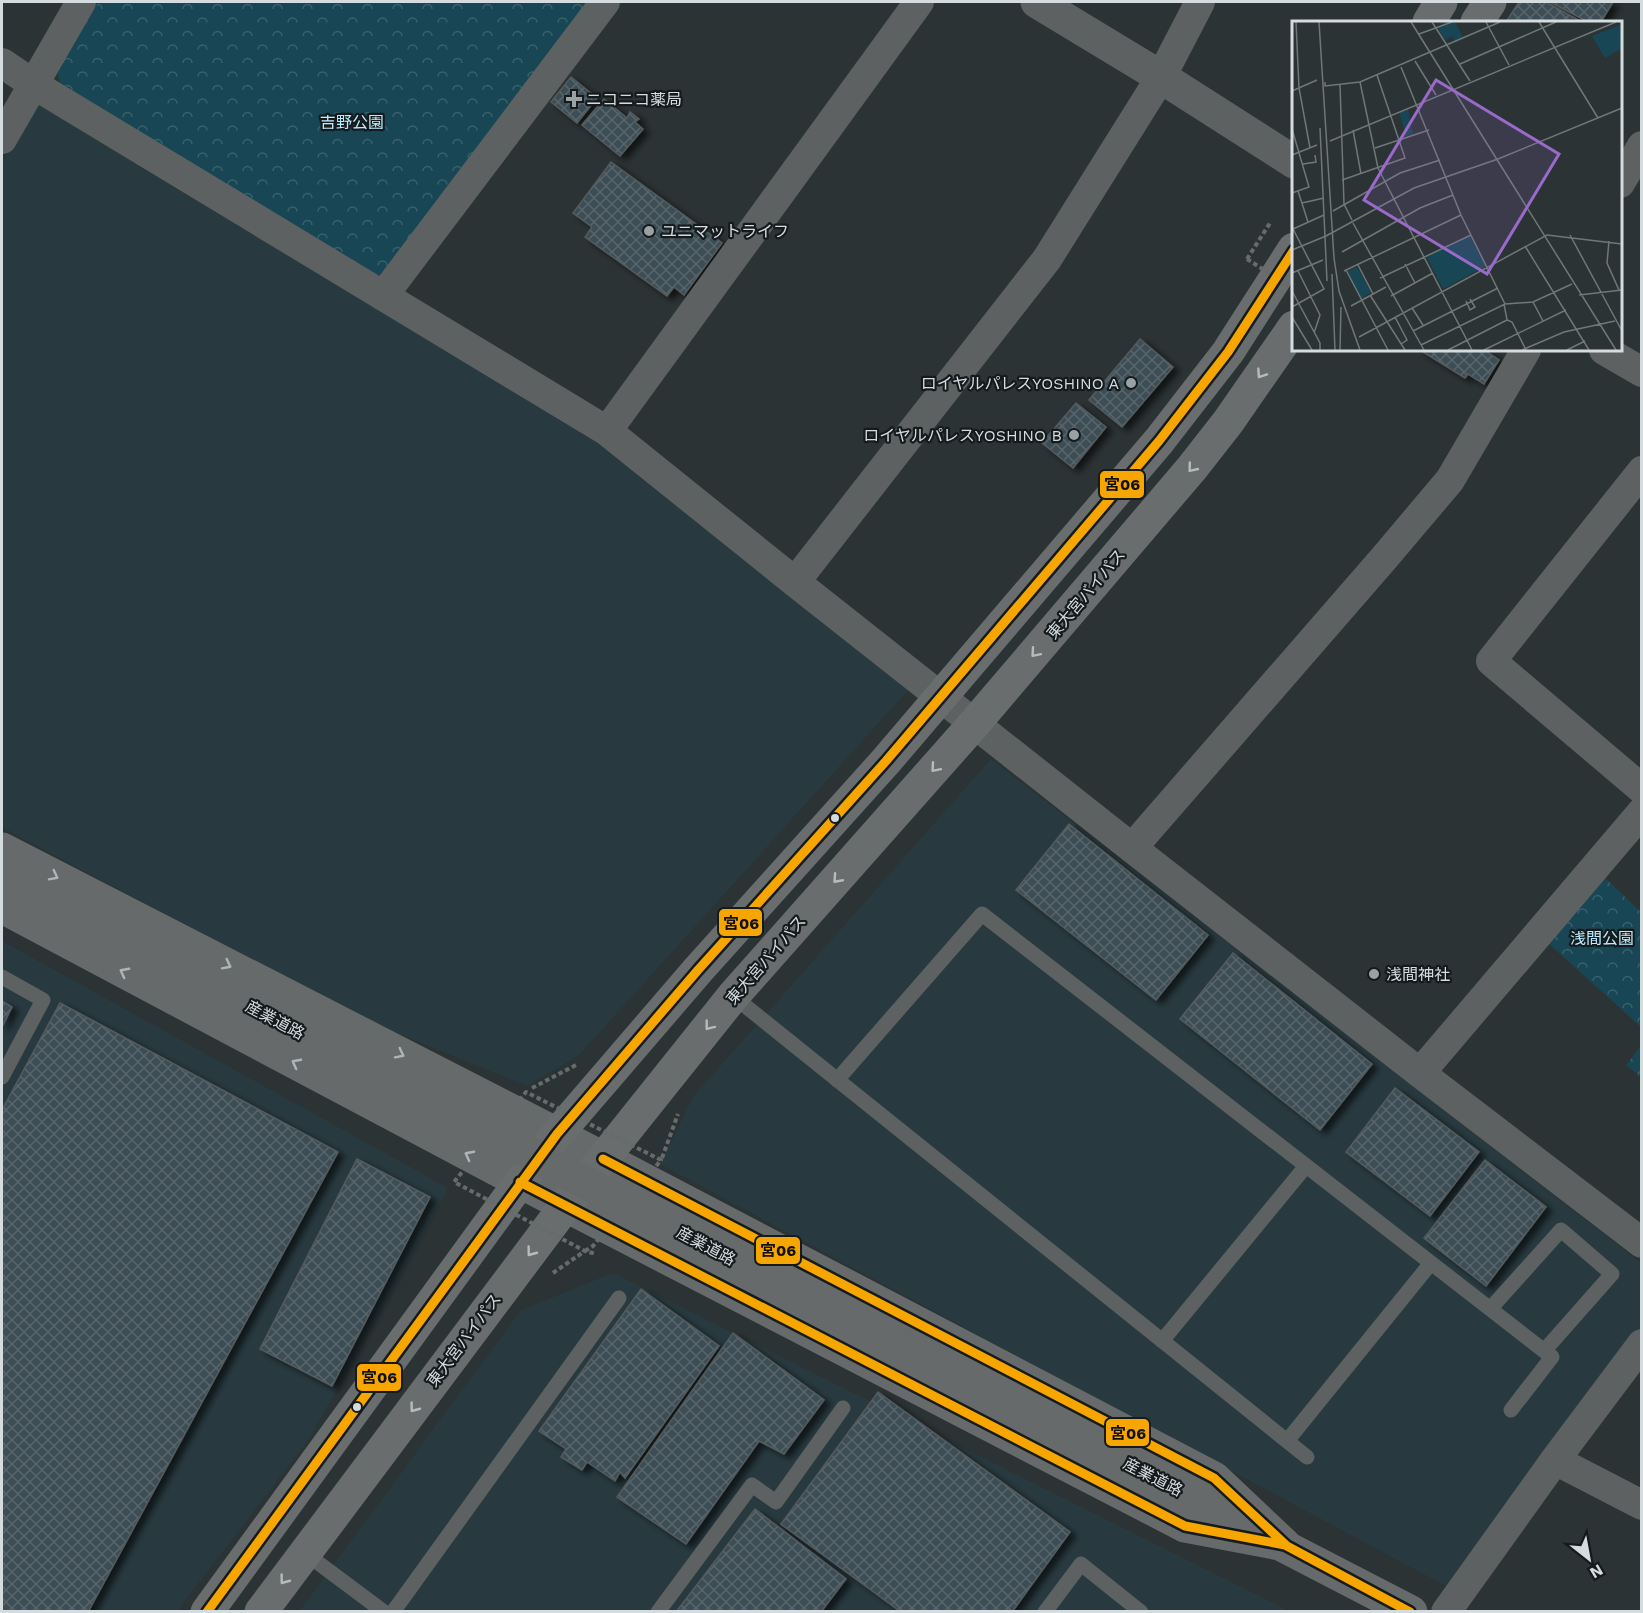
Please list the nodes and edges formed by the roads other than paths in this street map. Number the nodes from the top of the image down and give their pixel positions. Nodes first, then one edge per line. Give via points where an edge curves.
1 (81, 2) edge
2 (604, 2) edge
3 (919, 2) edge
4 (1037, 2) edge
5 (1200, 2) edge
6 (1441, 2) edge
7 (1490, 2) edge
8 (1429, 21) edge
9 (1478, 21) edge
10 (2, 63) edge
11 (1161, 77) junction
12 (33, 84) junction
13 (2, 139) edge
14 (1641, 146) edge
15 (1292, 161) edge
16 (1622, 179) edge
17 (1292, 251) edge
18 (383, 296) junction
19 (1292, 328) edge
20 (1525, 351) edge
21 (1606, 351) edge
22 (1641, 372) edge
23 (607, 431) junction
24 (1641, 471) edge
25 (795, 582) junction
26 (940, 696) junction
27 (974, 724) junction
28 (1641, 789) edge
29 (1641, 812) edge
30 (1132, 848) junction
31 (2, 849) edge
32 (2, 878) edge
33 (2, 907) edge
34 (2, 977) edge
35 (733, 996) junction
36 (1420, 1073) junction
37 (2, 1077) edge
38 (837, 1080) junction
39 (557, 1134) junction
40 (603, 1159) junction
41 (1306, 1166) junction
42 (520, 1182) junction
43 (566, 1205) junction
44 (1641, 1243) edge
45 (1431, 1263) junction
46 (619, 1298) dead end
47 (1490, 1309) junction
48 (1162, 1341) junction
49 (1641, 1344) edge
50 (1544, 1351) junction
51 (843, 1408) dead end
52 (1511, 1410) dead end
53 (1287, 1441) junction
54 (1307, 1457) dead end
55 (1555, 1460) junction
56 (1641, 1505) edge
57 (1285, 1545) junction
58 (305, 1553) junction
59 (207, 1611) edge
60 (261, 1611) edge
61 (384, 1611) edge
62 (658, 1611) edge
63 (1045, 1611) edge
64 (1141, 1611) edge
65 (1412, 1611) edge
66 (1446, 1611) edge

1 - 12 street
2 - 18 street
3 - 23 street
4 - 11 street
5 - 11 street
6 - 8 highway
7 - 9 highway
10 - 12 street
11 - 15 street
11 - 25 street via 1047,259
12 - 13 street
12 - 18 street
14 - 16 street
17 - 26 highway via 1228,352 1195,396
18 - 23 street
19 -> 27 highway, 東大宮バイパス via 1192,468
20 - 30 street via 1450,480
21 - 22 street
23 - 25 street
24 - 28 street via 1491,661
25 - 26 street
26 - 27 street
26 - 39 highway
27 - 30 street
27 -> 35 highway, 東大宮バイパス
29 - 36 street
30 - 36 street
31 -> 39 main road
32 - 57 main road, 産業道路, bridge
42 -> 33 main road
34 - 37 lane via 43,1000
35 - 38 lane
35 -> 40 highway, 東大宮バイパス
36 - 44 street
38 - 41 lane via 982,914
38 - 48 lane
39 - 40 main road
39 - 42 highway
40 - 43 highway, 東大宮バイパス
40 - 57 main road via 1214,1478
41 - 45 lane
41 - 48 lane
42 - 43 main road
42 - 59 highway
43 - 57 main road via 1185,1526
43 -> 58 highway, 東大宮バイパス
45 - 47 lane
45 - 53 lane
46 - 61 lane
47 - 50 lane
47 - 50 lane via 1562,1230 1612,1274
48 - 53 lane
49 - 55 street
50 - 52 lane via 1552,1357
51 - 62 lane via 776,1502 752,1485
53 - 54 lane
55 - 56 street
55 - 66 street
57 - 65 main road, 産業道路
58 -> 60 highway, 東大宮バイパス
58 - 61 lane
63 - 64 lane via 1081,1564

